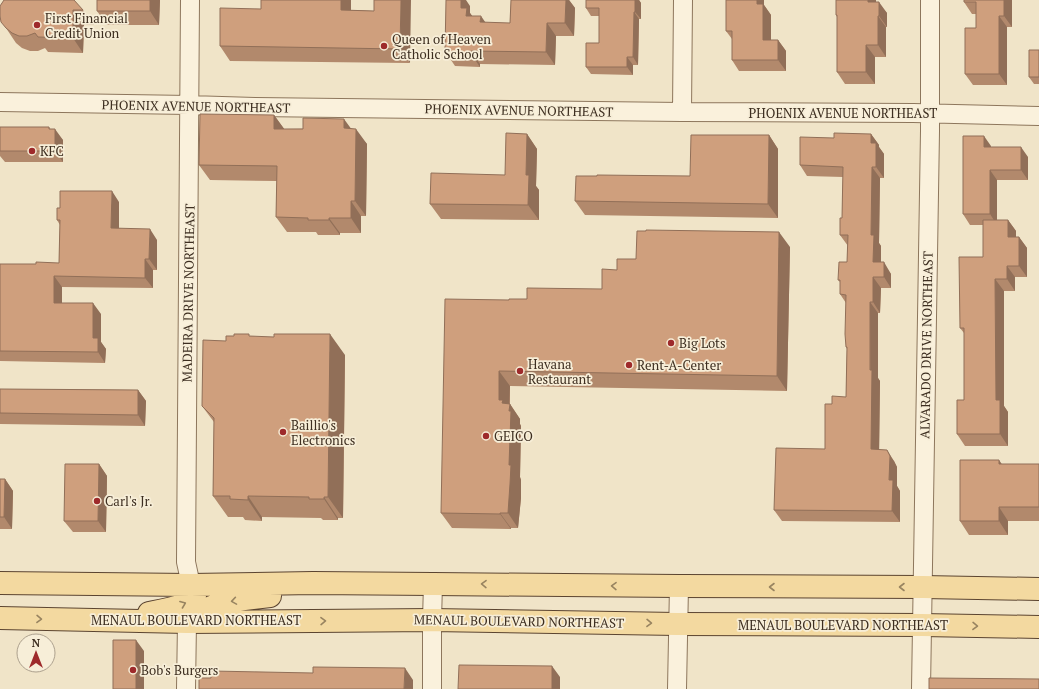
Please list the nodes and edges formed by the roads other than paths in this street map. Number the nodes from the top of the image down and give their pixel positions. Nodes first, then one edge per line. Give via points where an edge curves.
1 (190, 0) edge
2 (683, 0) edge
3 (930, 0) edge
4 (0, 102) edge
5 (189, 105) junction
6 (682, 112) junction
7 (930, 113) junction
8 (1039, 116) edge
9 (0, 583) edge
10 (313, 583) junction
11 (433, 584) junction
12 (191, 585) junction
13 (678, 586) junction
14 (923, 587) junction
15 (1039, 589) edge
16 (0, 618) edge
17 (118, 620) junction
18 (432, 620) junction
19 (187, 622) junction
20 (677, 624) junction
21 (922, 625) junction
22 (1039, 627) edge
23 (186, 689) edge
24 (432, 689) edge
25 (676, 689) edge
26 (922, 689) edge

1 - 5 street, MADEIRA DRIVE NORTHEAST
2 - 6 street
3 - 7 street, ALVARADO DRIVE NORTHEAST
4 - 5 street, PHOENIX AVENUE NORTHEAST
5 - 6 street, PHOENIX AVENUE NORTHEAST
5 - 12 street, MADEIRA DRIVE NORTHEAST via 186,562
6 - 7 street, PHOENIX AVENUE NORTHEAST
7 - 8 street, PHOENIX AVENUE NORTHEAST
7 - 14 street, ALVARADO DRIVE NORTHEAST
9 - 12 main road
10 - 11 main road
10 - 12 main road
10 -> 19 main road via 275,595 228,601 211,607
13 -> 11 main road
11 - 18 street
17 -> 12 main road via 182,605 190,601 195,594
14 -> 13 main road
13 - 20 street
14 - 15 main road
14 - 21 street, ALVARADO DRIVE NORTHEAST
16 -> 17 main road, MENAUL BOULEVARD NORTHEAST
17 - 19 main road, MENAUL BOULEVARD NORTHEAST
19 -> 18 main road, MENAUL BOULEVARD NORTHEAST
18 -> 20 main road, MENAUL BOULEVARD NORTHEAST
18 - 24 street
19 - 23 street
20 - 21 main road, MENAUL BOULEVARD NORTHEAST
20 - 25 street
21 -> 22 main road, MENAUL BOULEVARD NORTHEAST
21 - 26 street, ALVARADO DRIVE NORTHEAST

